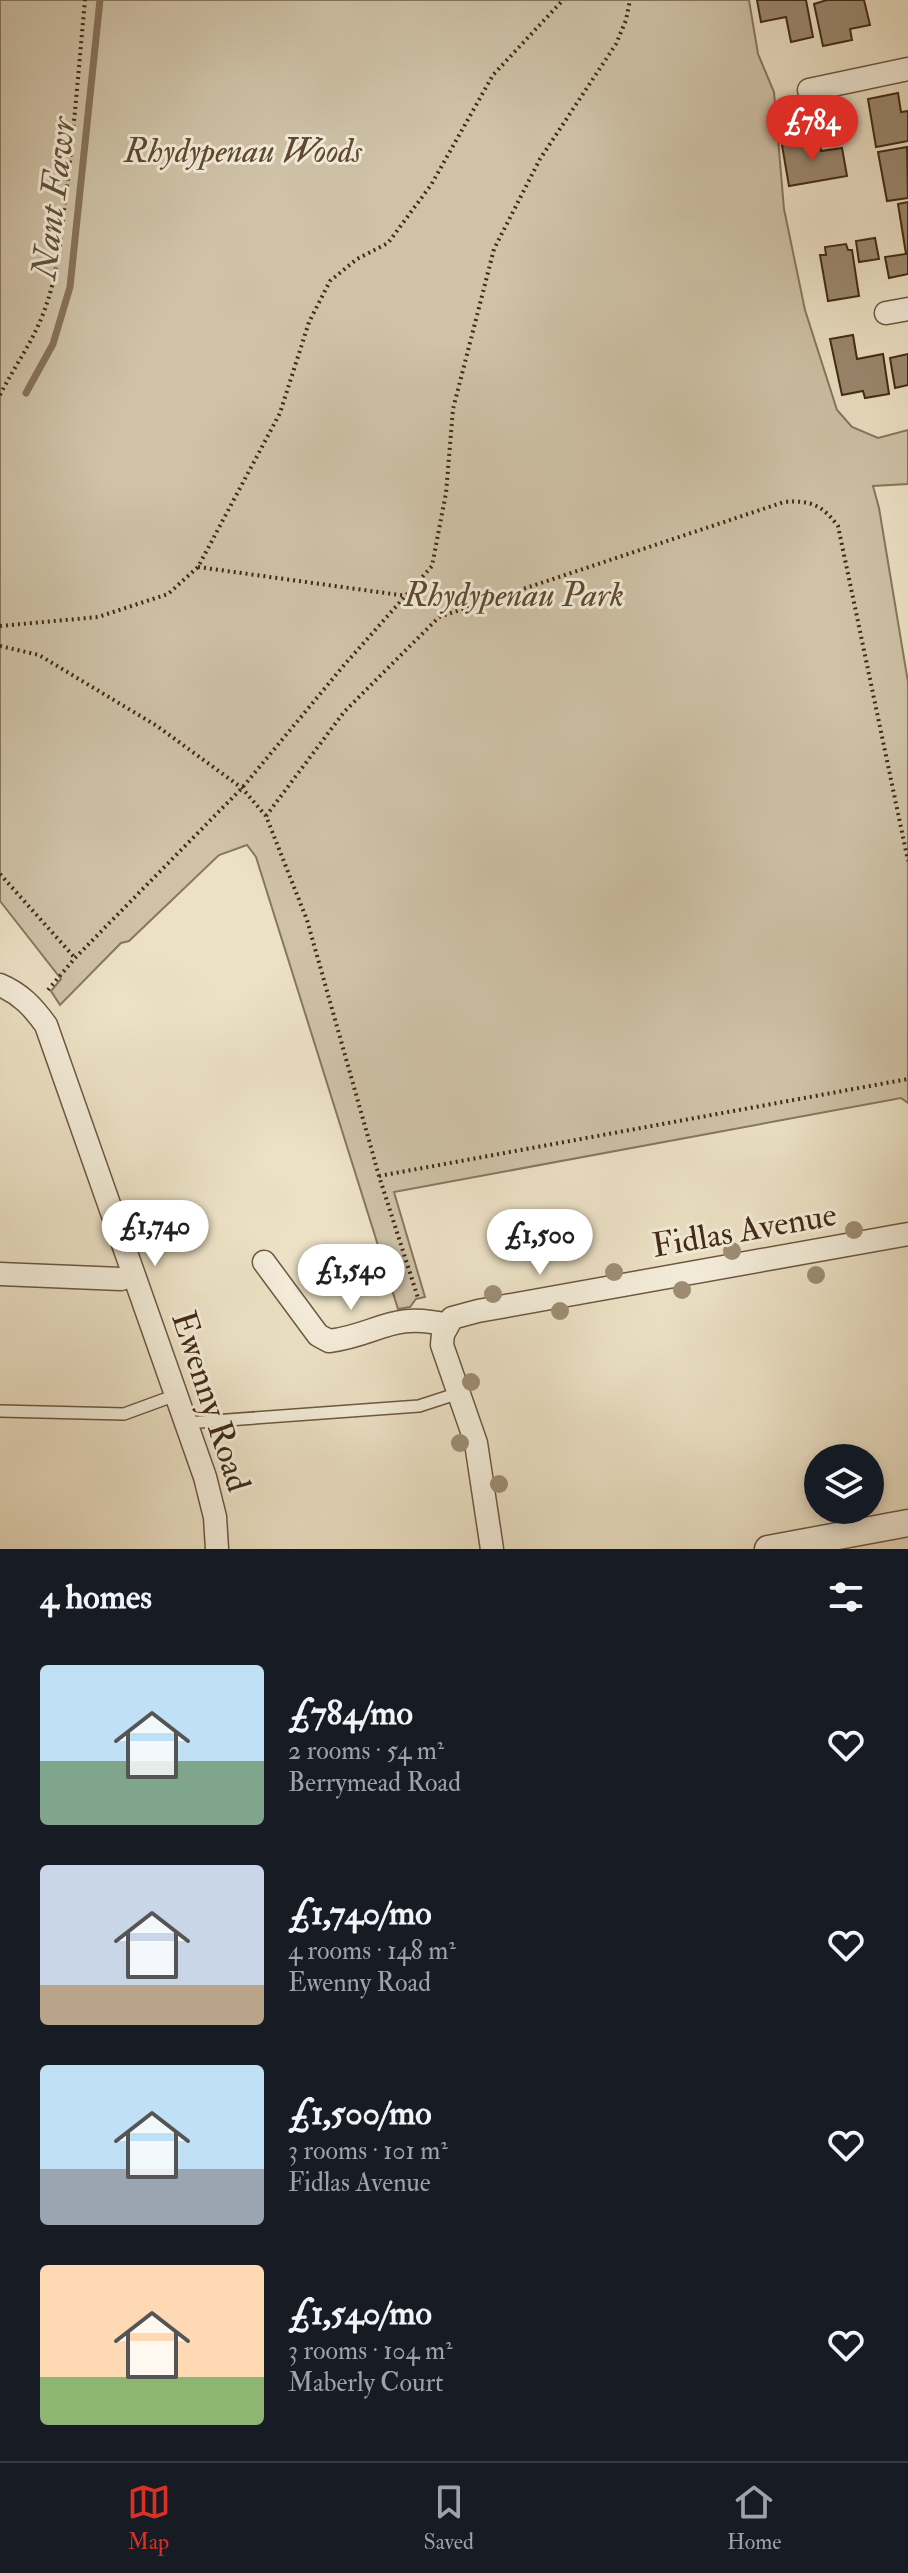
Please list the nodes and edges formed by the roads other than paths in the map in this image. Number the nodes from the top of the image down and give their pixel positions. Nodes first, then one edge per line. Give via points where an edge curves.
1 (908, 69) edge
2 (809, 90) dead end
3 (0, 985) edge
4 (908, 1234) edge
5 (264, 1262) dead end
6 (0, 1274) edge
7 (133, 1275) junction
8 (447, 1325) junction
9 (459, 1393) junction
10 (176, 1395) junction
11 (0, 1411) edge
12 (186, 1423) junction
13 (908, 1523) edge
14 (217, 1549) edge
15 (492, 1549) edge
16 (768, 1549) edge

1 - 2 street
3 - 7 street, Ewenny Road via 21,995 46,1025
4 - 8 street, Fidlas Avenue via 478,1311 452,1318
5 - 8 street via 318,1335 329,1341 402,1320
6 - 7 street via 121,1279
7 - 10 street, Ewenny Road
8 - 9 street via 442,1345
9 - 12 lane via 419,1406
9 - 15 street via 476,1443
10 - 11 lane via 124,1414
10 - 12 street, Ewenny Road
12 - 14 street, Ewenny Road via 211,1498
13 - 16 street

